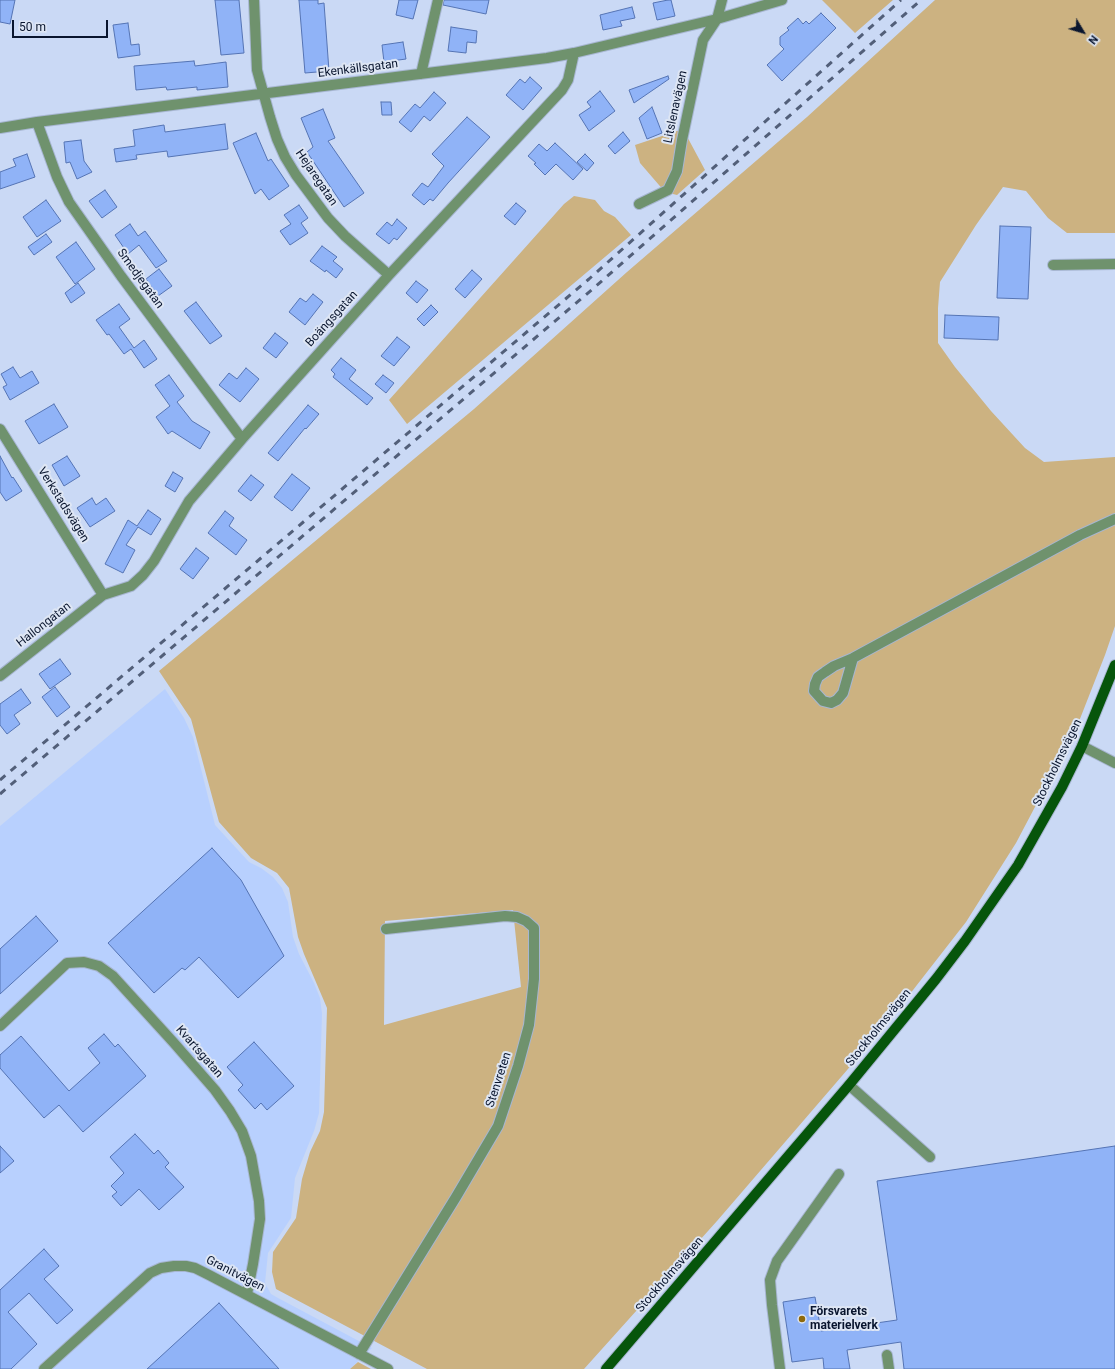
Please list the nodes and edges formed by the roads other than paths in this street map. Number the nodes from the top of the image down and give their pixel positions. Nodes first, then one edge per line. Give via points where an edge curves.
1 (254, 0) edge
2 (438, 0) edge
3 (722, 0) edge
4 (782, 0) edge
5 (717, 19) junction
6 (574, 53) junction
7 (421, 74) junction
8 (264, 94) junction
9 (37, 122) junction
10 (0, 128) edge
11 (639, 204) dead end
12 (1115, 264) edge
13 (1053, 265) dead end
14 (390, 275) junction
15 (0, 429) edge
16 (242, 439) junction
17 (1115, 519) edge
18 (103, 595) junction
19 (853, 658) junction
20 (1115, 665) edge
21 (0, 676) edge
22 (1082, 746) junction
23 (1115, 762) edge
24 (386, 929) dead end
25 (0, 1026) edge
26 (849, 1085) junction
27 (930, 1157) dead end
28 (839, 1174) dead end
29 (246, 1294) junction
30 (359, 1354) junction
31 (887, 1355) dead end
32 (44, 1369) edge
33 (388, 1369) edge
34 (606, 1369) edge
35 (780, 1369) edge
36 (889, 1369) edge

1 - 8 street, Hejaregatan via 257,70
2 - 7 street
3 - 5 street, Litslenavägen
4 - 5 street, Ekenkällsgatan
5 - 6 street, Ekenkällsgatan
5 - 11 street, Litslenavägen via 703,40 677,171 668,190
6 - 7 street, Ekenkällsgatan
6 - 14 street, Boängsgatan via 568,80 562,90
7 - 8 street, Ekenkällsgatan
8 - 9 street, Ekenkällsgatan
8 - 14 street, Hejaregatan via 277,139 296,175 328,218
9 - 10 street, Ekenkällsgatan
9 - 16 street, Smedjegatan via 69,202
12 - 13 street
14 - 16 street, Boängsgatan
15 - 18 street, Verkstadsvägen
16 - 18 street, Boängsgatan via 189,501 143,575 131,586
17 - 19 street via 1080,535
18 - 21 street, Hallongatan
19 - 19 street via 843,693 831,703 823,701 814,691 818,677 834,666
20 - 22 main road, Stockholmsvägen
22 - 23 street
22 - 26 main road, Stockholmsvägen via 1042,824 997,897 936,979
24 - 30 street, Stenvreten via 505,916 517,917 534,928 534,979 529,1025 498,1126
25 - 29 street, Kvartsgatan via 67,963 84,962 99,966 113,976 215,1090 242,1131 251,1156 260,1219
26 - 27 street
26 - 34 main road, Stockholmsvägen
28 - 35 street via 777,1261 770,1280
29 - 30 street, Granitvägen
29 - 32 street, Granitvägen via 195,1268 161,1268 150,1273
30 - 33 street, Granitvägen
31 - 36 street

